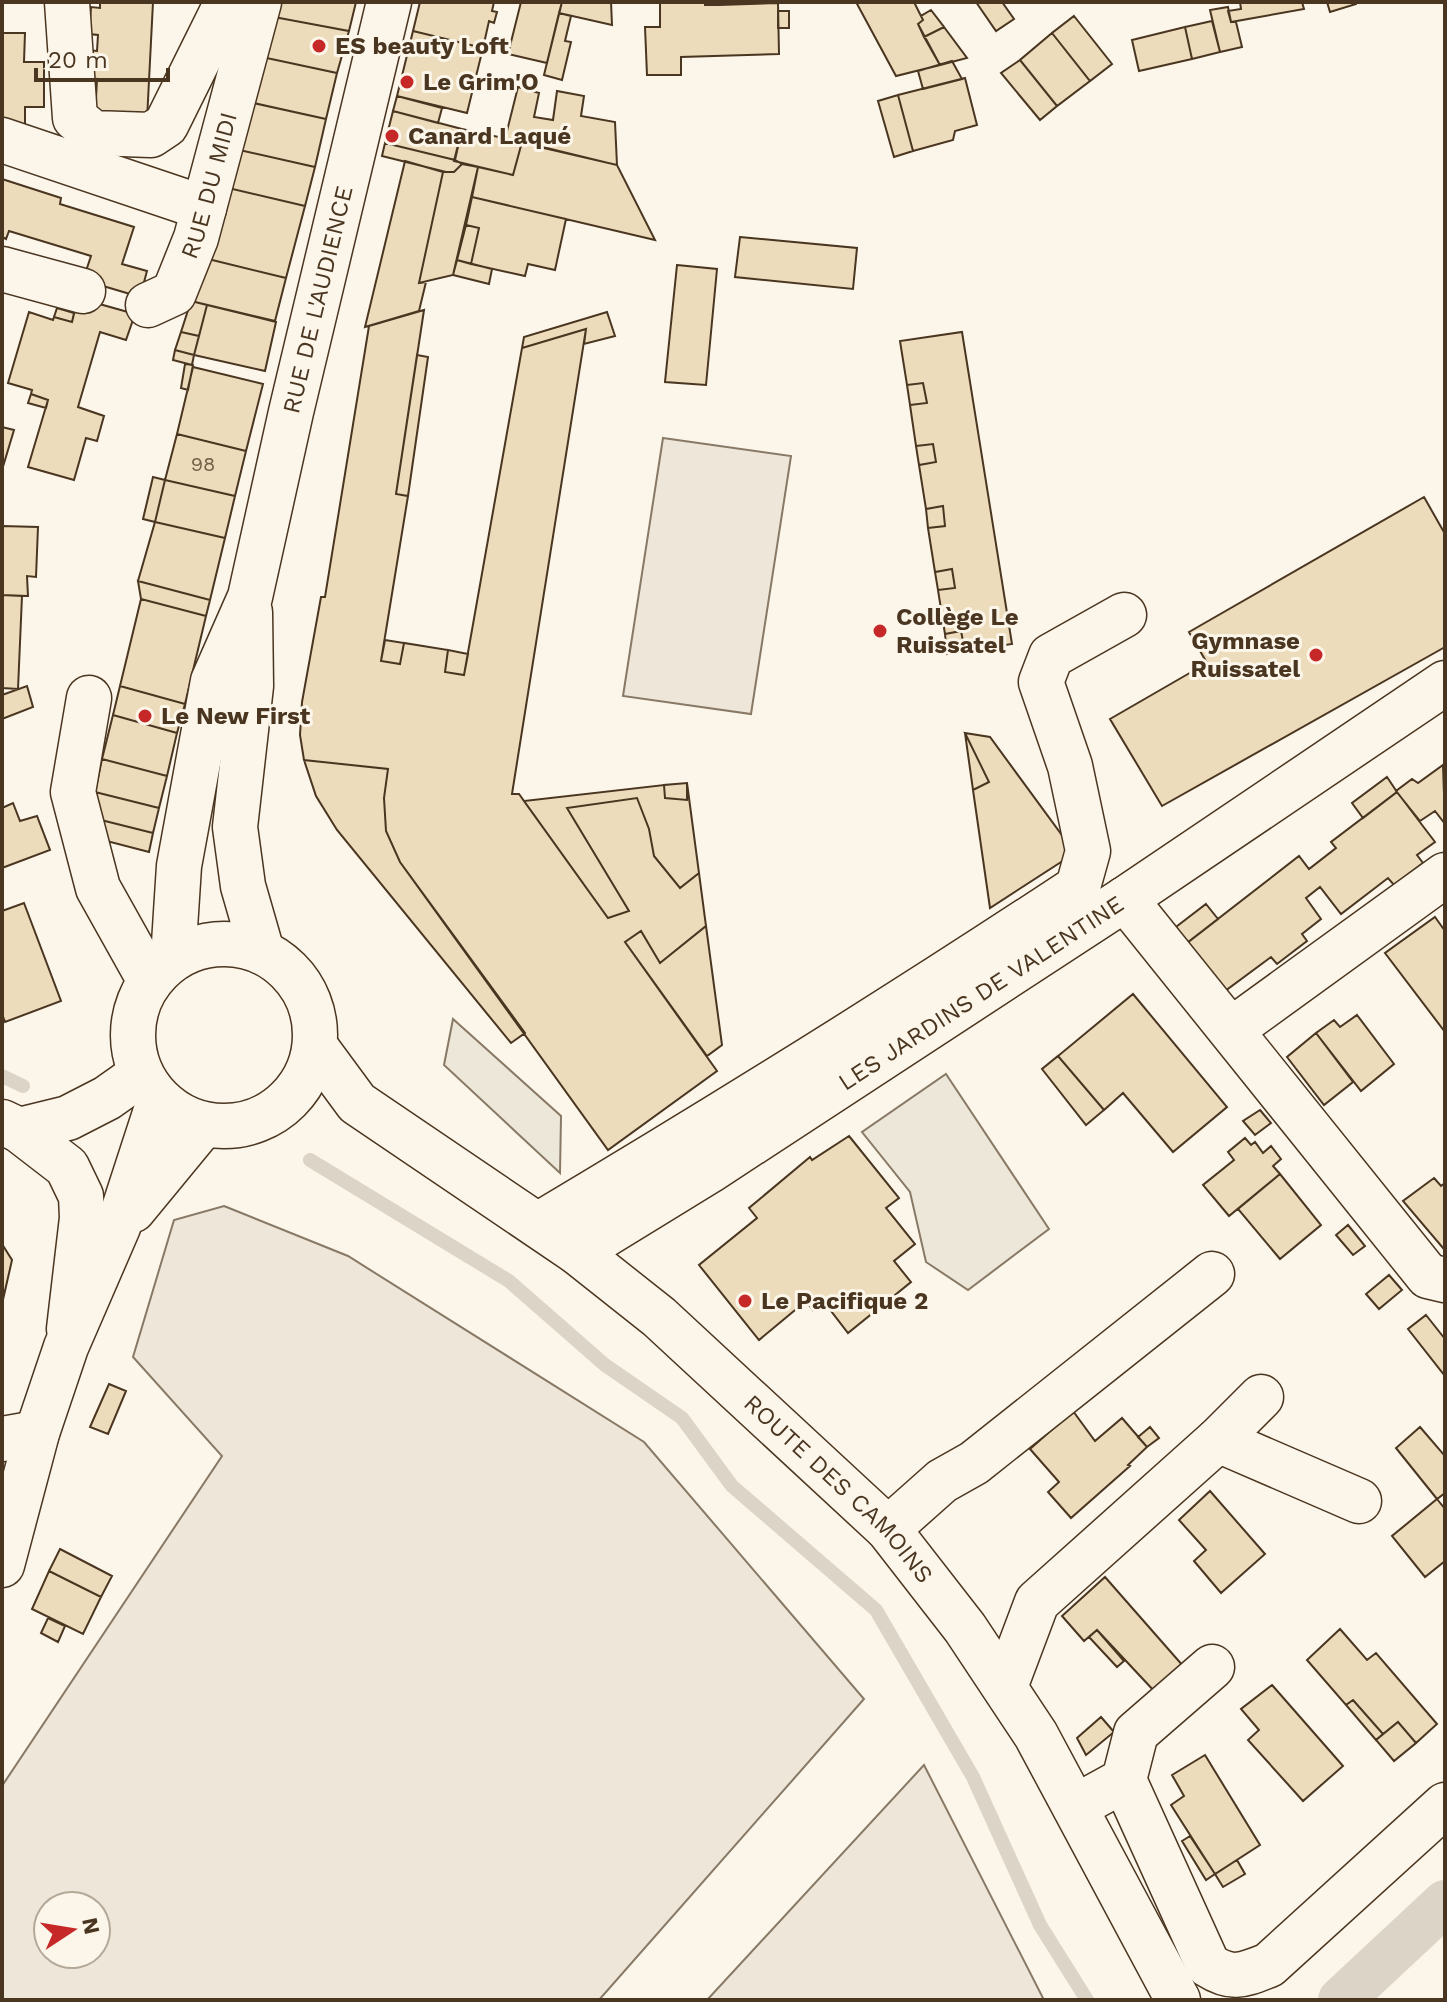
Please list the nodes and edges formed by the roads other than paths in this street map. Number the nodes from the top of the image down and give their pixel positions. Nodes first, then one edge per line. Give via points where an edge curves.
1 (67, 2) edge
2 (259, 2) edge
3 (389, 2) edge
4 (216, 8) edge
5 (2, 140) edge
6 (204, 208) junction
7 (2, 269) edge
8 (83, 291) dead end
9 (148, 305) dead end
10 (250, 597) junction
11 (1124, 615) dead end
12 (1445, 683) edge
13 (89, 698) dead end
14 (1445, 875) edge
15 (1125, 899) junction
16 (262, 952) junction
17 (162, 970) junction
18 (1231, 1030) junction
19 (315, 1046) junction
20 (150, 1087) junction
21 (290, 1099) junction
22 (357, 1103) junction
23 (203, 1125) junction
24 (10, 1126) edge
25 (538, 1225) junction
26 (118, 1227) junction
27 (577, 1252) junction
28 (1212, 1274) dead end
29 (1445, 1280) edge
30 (66, 1347) junction
31 (1261, 1397) dead end
32 (20, 1436) edge
33 (1218, 1440) junction
34 (1359, 1501) dead end
35 (888, 1529) junction
36 (2, 1565) edge
37 (1212, 1667) dead end
38 (1005, 1687) junction
39 (1124, 1780) junction
40 (1445, 1805) edge
41 (1075, 1807) junction
42 (1178, 2000) edge

1 - 4 main road via 75,118 93,133 151,135 166,125
2 - 6 main road, RUE DU MIDI
3 - 10 main road, RUE DE L'AUDIENCE
5 - 6 main road
6 - 9 main road, RUE DU MIDI via 174,293
7 - 8 main road
10 - 16 main road, RUE DE L'AUDIENCE via 251,686 235,827 243,886
10 - 17 main road, RUE DE L'AUDIENCE via 213,681
11 - 25 main road via 1051,656 1041,682 1070,766 1088,851 1078,887
12 - 15 main road
13 - 17 main road via 73,792 98,888
14 - 18 main road
15 - 18 main road, LES JARDINS DE VALENTINE
15 - 27 main road, LES JARDINS DE VALENTINE
16 - 17 main road via 216,944 194,949
16 - 19 main road via 282,964 309,1000
17 - 20 main road via 136,1010 133,1042
18 - 29 main road, LES JARDINS DE VALENTINE via 1428,1276
19 - 21 main road via 310,1068
19 - 22 main road, ROUTE DES CAMOINS
20 - 23 main road via 180,1116
20 - 24 main road via 107,1098 68,1118
20 - 26 main road
21 - 22 main road
21 - 23 main road via 265,1118 235,1127
22 - 25 main road, ROUTE DES CAMOINS
23 - 26 main road
24 - 30 main road via 67,1167 81,1196
25 - 27 main road, ROUTE DES CAMOINS
26 - 30 main road
27 - 35 main road, ROUTE DES CAMOINS via 659,1317
28 - 35 main road via 974,1463 942,1481
30 - 32 main road
31 - 33 main road
32 - 36 main road
33 - 34 main road
33 - 38 main road via 1037,1602
35 - 38 main road, ROUTE DES CAMOINS
37 - 39 main road via 1136,1733
38 - 41 main road, ROUTE DES CAMOINS
39 - 40 main road via 1208,1965 1224,1975 1242,1976 1269,1965
39 - 41 main road
41 - 42 main road, ROUTE DES CAMOINS

